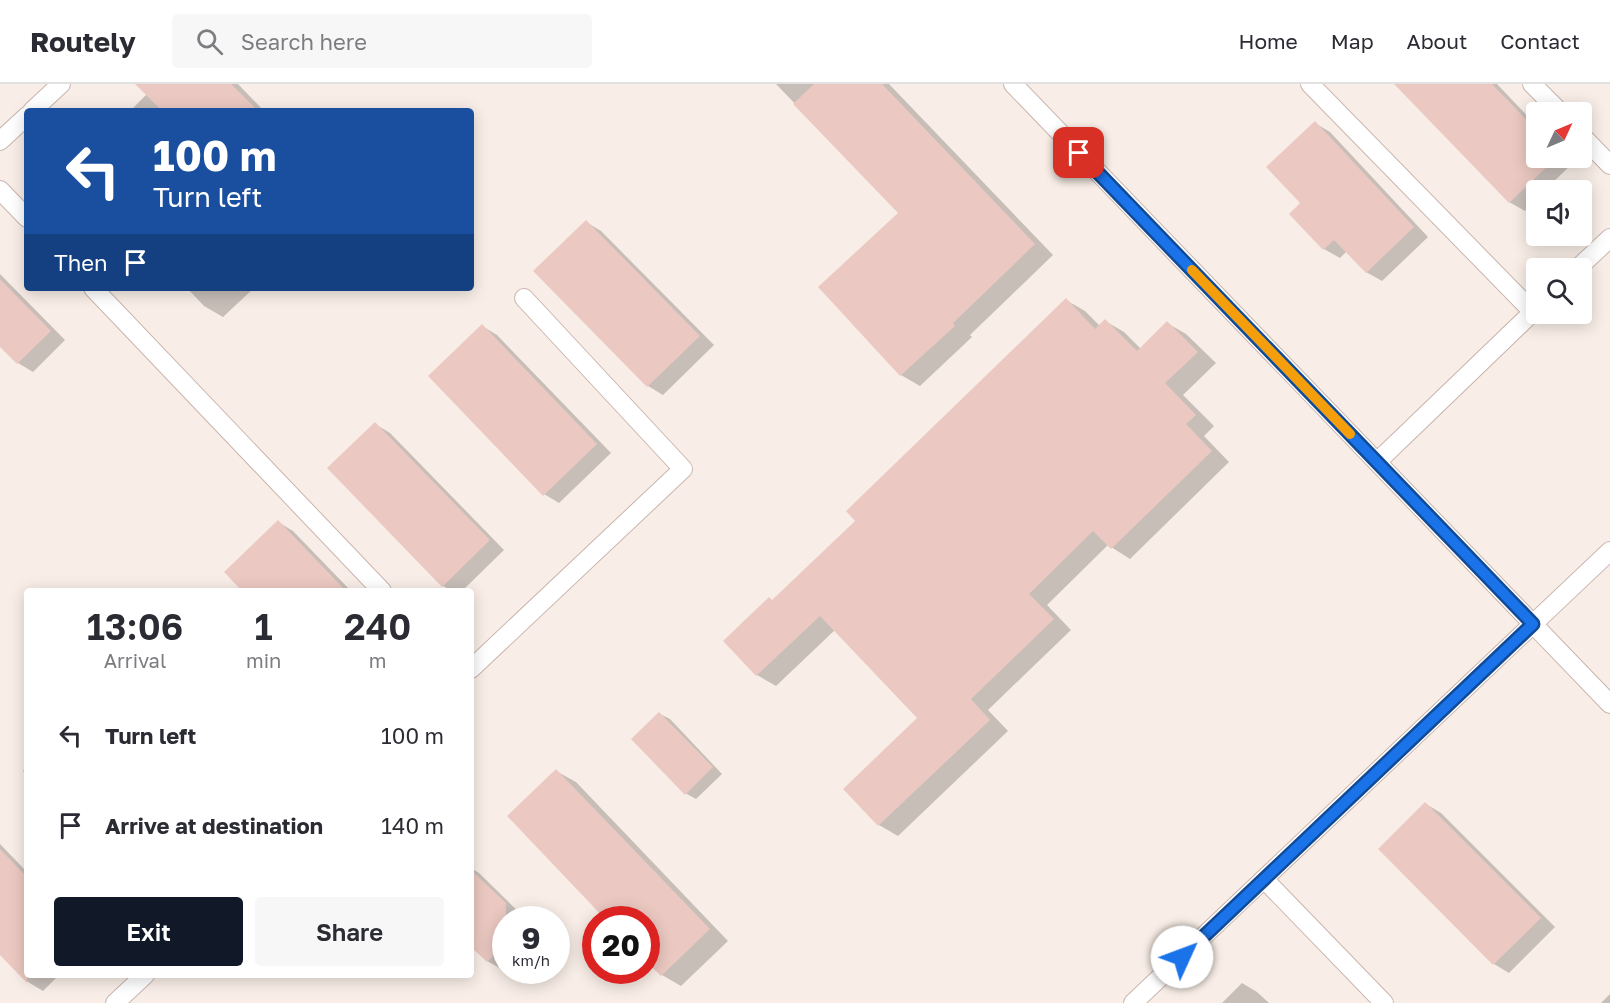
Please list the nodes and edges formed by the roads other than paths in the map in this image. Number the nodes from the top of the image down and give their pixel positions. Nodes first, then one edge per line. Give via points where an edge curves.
1 (61, 84) edge
2 (1013, 84) edge
3 (1310, 84) edge
4 (1532, 84) edge
5 (1550, 102) edge
6 (35, 108) edge
7 (24, 119) edge
8 (0, 141) edge
9 (1592, 146) edge
10 (1610, 165) edge
11 (0, 190) edge
12 (24, 215) edge
13 (1610, 238) edge
14 (1589, 258) edge
15 (96, 291) edge
16 (524, 298) dead end
17 (1526, 301) edge
18 (1526, 319) edge
19 (1377, 462) junction
20 (1610, 551) edge
21 (379, 588) edge
22 (1533, 624) junction
23 (474, 666) edge
24 (1610, 704) edge
25 (1263, 879) junction
26 (142, 978) edge
27 (115, 1003) edge
28 (1133, 1003) edge
29 (1384, 1003) edge

1 - 6 lane
2 - 19 lane
3 - 17 lane
4 - 5 lane
7 - 8 lane
9 - 10 lane
11 - 12 lane
13 - 14 lane
15 - 21 lane
16 - 23 lane via 683,469
18 - 19 lane
19 - 22 lane
20 - 22 lane
22 - 24 lane
22 - 25 lane
25 - 28 lane
25 - 29 lane
26 - 27 lane

